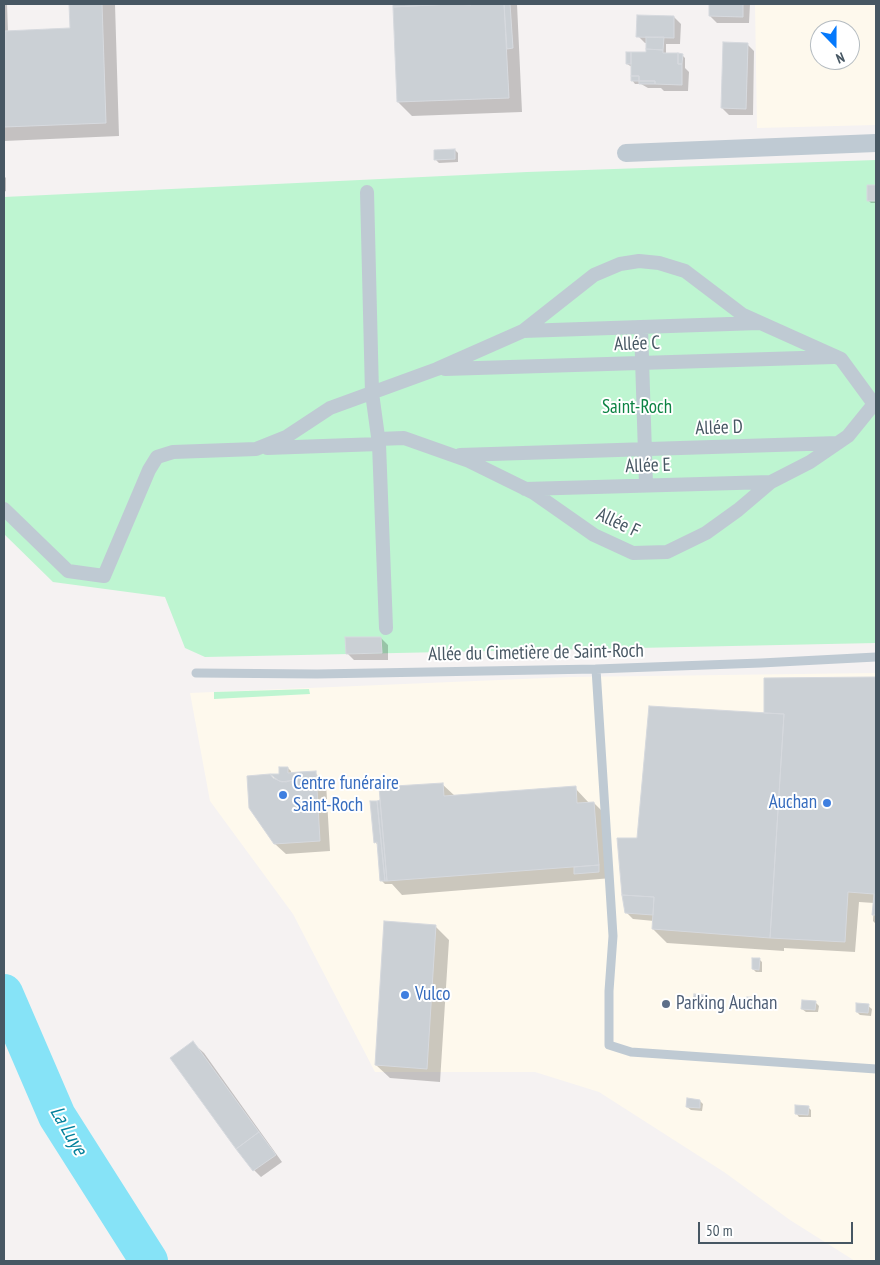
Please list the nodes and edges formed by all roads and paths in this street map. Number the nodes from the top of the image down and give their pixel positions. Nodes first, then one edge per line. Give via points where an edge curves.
1 (876, 143) edge
2 (626, 153) dead end
3 (367, 192) dead end
4 (762, 323) junction
5 (641, 327) junction
6 (523, 332) junction
7 (837, 357) junction
8 (642, 363) junction
9 (437, 369) junction
10 (372, 393) junction
11 (875, 404) edge
12 (378, 442) junction
13 (838, 443) junction
14 (256, 448) junction
15 (644, 449) junction
16 (452, 455) junction
17 (772, 482) junction
18 (646, 485) junction
19 (525, 488) junction
20 (4, 510) edge
21 (386, 628) dead end
22 (876, 657) edge
23 (596, 669) junction
24 (196, 673) dead end
25 (876, 1069) edge

1 - 2 street
3 - 10 street
4 - 5 street
4 - 6 street via 743,315 685,272 659,263 639,261 594,274
4 - 7 street
5 - 6 street
5 - 8 street
6 - 9 street
7 - 8 street, Allée C
7 - 11 street via 842,359
8 - 9 street, Allée C
8 - 15 street
9 - 10 street
10 - 12 street
10 - 14 street via 330,408 286,437
11 - 13 street, Allée F
12 - 14 street, Allée F
12 - 16 street, Allée F via 404,438
12 - 21 street
13 - 15 street, Allée D
13 - 17 street, Allée F
14 - 20 street, Allée F via 173,452 157,457 104,576 68,571
15 - 16 street, Allée D
15 - 18 street
16 - 19 street, Allée F
17 - 18 street, Allée E
17 - 19 street, Allée F via 706,533 668,552 633,554 594,535
18 - 19 street, Allée E
22 - 23 lane, Allée du Cimetière de Saint-Roch
23 - 24 lane, Allée du Cimetière de Saint-Roch
23 - 25 lane via 613,936 609,1045 631,1052

